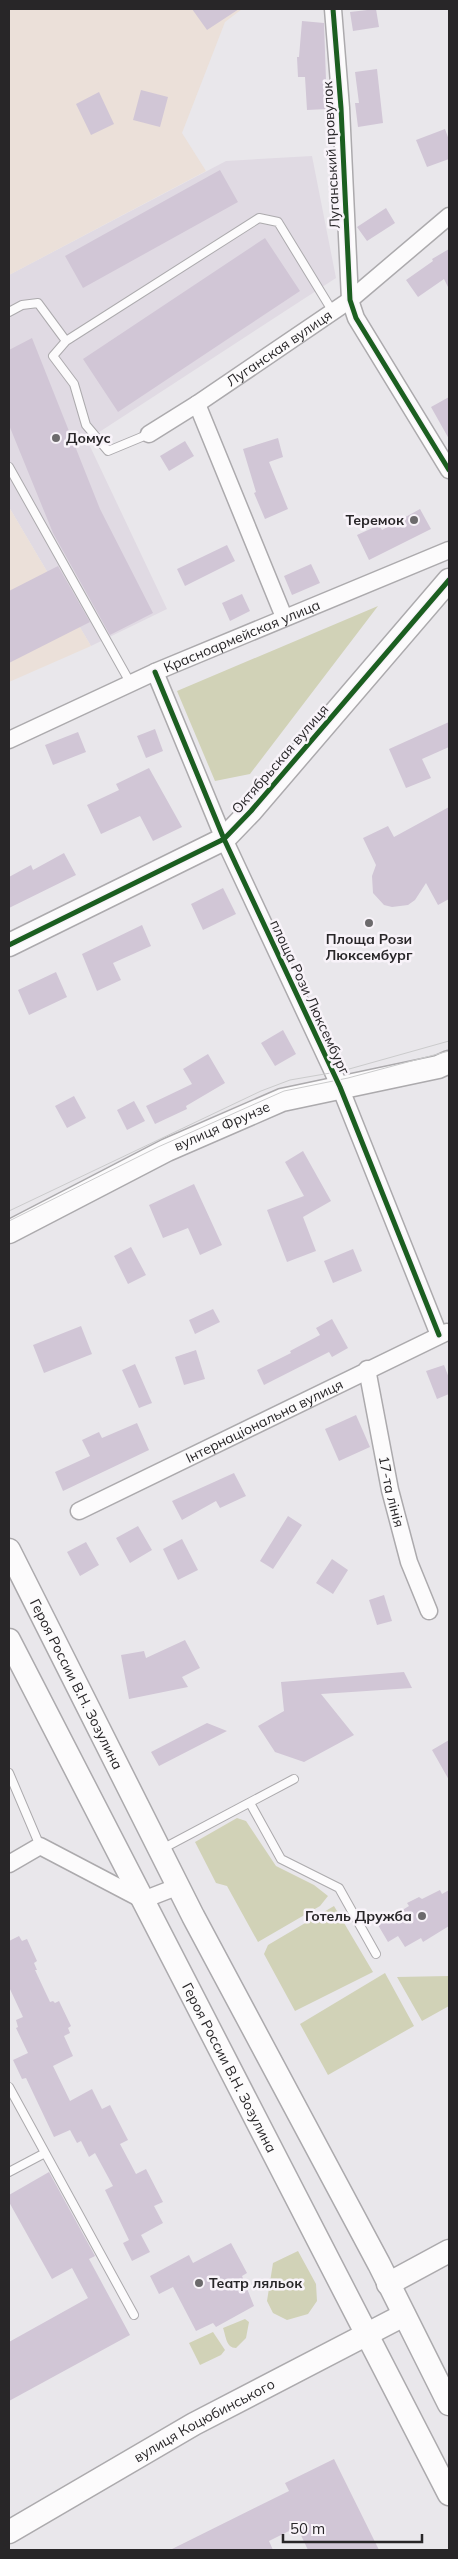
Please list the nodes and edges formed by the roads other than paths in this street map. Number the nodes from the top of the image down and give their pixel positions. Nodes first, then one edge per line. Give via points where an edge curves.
1 (333, 9) edge
2 (449, 216) edge
3 (350, 300) junction
4 (9, 312) edge
5 (333, 312) junction
6 (66, 341) junction
7 (197, 404) junction
8 (149, 434) joint
9 (9, 467) edge
10 (449, 470) edge
11 (449, 550) edge
12 (449, 580) edge
13 (284, 617) junction
14 (155, 672) junction
15 (131, 684) junction
16 (9, 740) edge
17 (224, 839) junction
18 (9, 944) edge
19 (449, 1062) edge
20 (340, 1087) junction
21 (9, 1232) edge
22 (444, 1333) edge
23 (367, 1369) junction
24 (79, 1511) dead end
25 (9, 1550) edge
26 (429, 1611) dead end
27 (9, 1640) edge
28 (9, 1774) edge
29 (294, 1779) dead end
30 (250, 1803) junction
31 (40, 1846) junction
32 (160, 1850) junction
33 (9, 1864) edge
34 (179, 1886) junction
35 (143, 1900) junction
36 (376, 1954) dead end
37 (9, 2087) edge
38 (45, 2153) junction
39 (9, 2172) edge
40 (449, 2251) edge
41 (388, 2284) junction
42 (134, 2315) dead end
43 (404, 2315) junction
44 (366, 2334) junction
45 (449, 2404) edge
46 (449, 2494) edge
47 (9, 2532) edge

1 - 3 street, Луганський провулок
2 - 3 street, Луганская вулиця
3 - 5 street, Луганская вулиця
3 - 10 street via 356,318
4 - 6 lane via 38,302
5 - 6 lane via 278,222 259,218
5 - 7 street, Луганская вулиця
6 - 8 lane via 53,356 74,384 86,425 108,451
7 - 8 street, Луганская вулиця
7 - 13 street
9 - 15 lane
11 - 13 street, Красноармейская улица
12 - 17 main road, Октябрьская вулиця
13 - 14 street, Красноармейская улица
14 - 15 street, Красноармейская улица
14 - 17 street, площа Рози Люксембург
15 - 16 street, Красноармейская улица
17 - 18 main road, Октябрьская вулиця
17 - 20 street, площа Рози Люксембург
19 - 20 main road, вулиця Фрунзе
20 - 21 main road, вулиця Фрунзе via 273,1104 167,1150
20 - 22 street, площа Рози Люксембург
22 - 23 street, Інтернаціональна вулиця
23 - 24 street, Інтернаціональна вулиця
23 - 26 street, 17-та лінія via 390,1490 409,1562
25 - 32 main road, Героя России В.Н. Зозулина
27 - 35 main road, Героя России В.Н. Зозулина
28 - 31 lane
29 - 30 lane
30 - 32 lane
30 - 36 lane via 281,1859 339,1888
31 - 33 street
31 - 35 street
32 - 34 main road, Героя России В.Н. Зозулина
34 - 35 street
34 - 41 main road, Героя России В.Н. Зозулина
35 - 44 main road, Героя России В.Н. Зозулина
37 - 38 lane
38 - 39 lane
38 - 42 lane
40 - 41 main road
41 - 43 main road, Героя России В.Н. Зозулина
43 - 44 main road, вулиця Коцюбинського
43 - 45 main road, Героя России В.Н. Зозулина
44 - 46 main road, Героя России В.Н. Зозулина
44 - 47 main road, вулиця Коцюбинського via 194,2424

